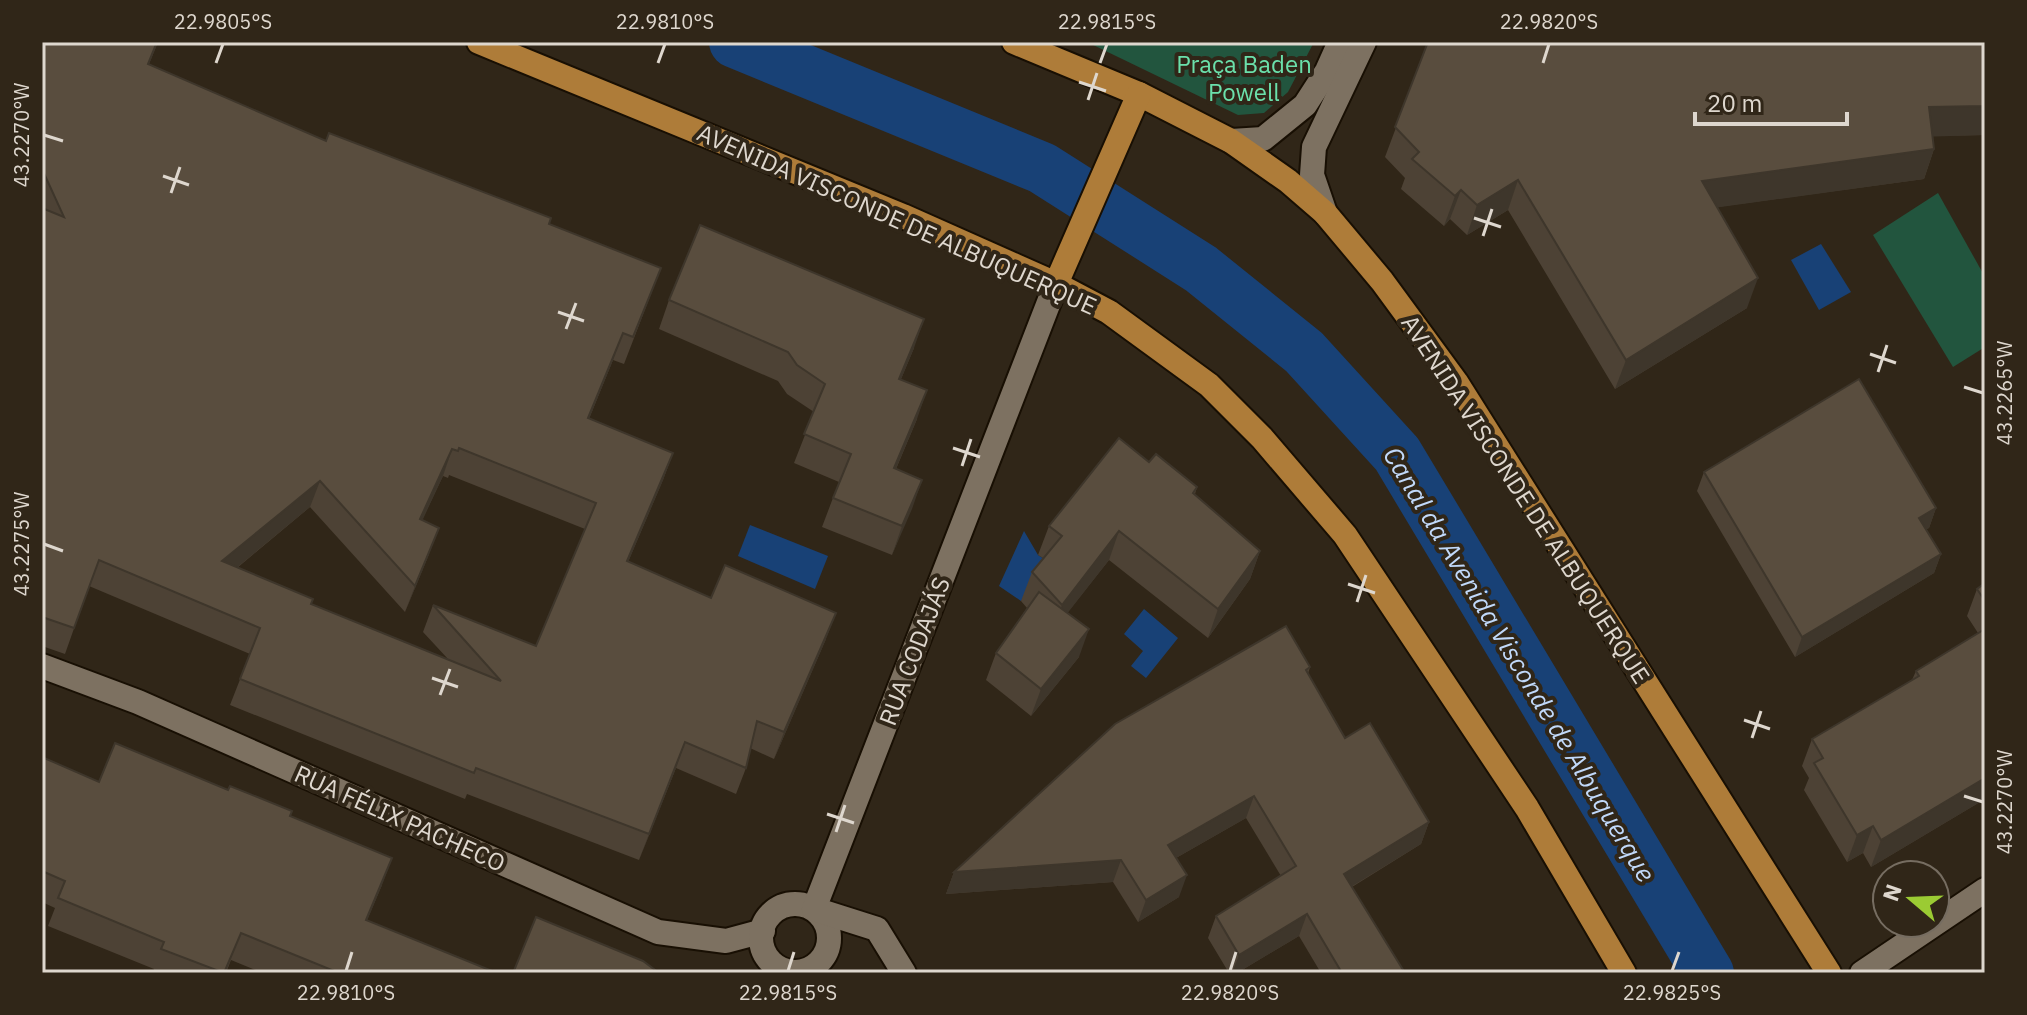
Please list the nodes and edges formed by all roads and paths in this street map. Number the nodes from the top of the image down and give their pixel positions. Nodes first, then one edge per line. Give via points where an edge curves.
1 (479, 42) edge
2 (1014, 42) edge
3 (1340, 42) edge
4 (1364, 42) edge
5 (1037, 47) edge
6 (1139, 94) junction
7 (1231, 141) junction
8 (1325, 213) junction
9 (1056, 284) junction
10 (42, 666) edge
11 (1985, 890) edge
12 (814, 909) junction
13 (763, 931) junction
14 (784, 972) edge
15 (904, 973) edge
16 (1624, 973) edge
17 (1829, 973) edge
18 (1862, 973) edge

1 - 9 main road, AVENIDA VISCONDE DE ALBUQUERQUE
2 - 5 main road, AVENIDA VISCONDE DE ALBUQUERQUE
3 - 7 street via 1305,105 1263,139
4 - 8 street via 1314,147 1312,175
5 - 6 main road, AVENIDA VISCONDE DE ALBUQUERQUE
6 - 7 main road, AVENIDA VISCONDE DE ALBUQUERQUE
6 - 9 main road
7 - 8 main road, AVENIDA VISCONDE DE ALBUQUERQUE
8 - 17 main road, AVENIDA VISCONDE DE ALBUQUERQUE via 1456,382
9 - 12 street, RUA CODAJÁS
9 - 16 main road, AVENIDA VISCONDE DE ALBUQUERQUE via 1109,312 1209,385 1345,535 1527,808
10 - 13 street, RUA FÉLIX PACHECO via 138,702 658,932 726,941
11 - 18 street
12 - 13 street via 783,907 766,921
12 - 14 street via 828,927 823,958 805,971
12 - 15 street via 877,929
13 - 14 street via 768,959

